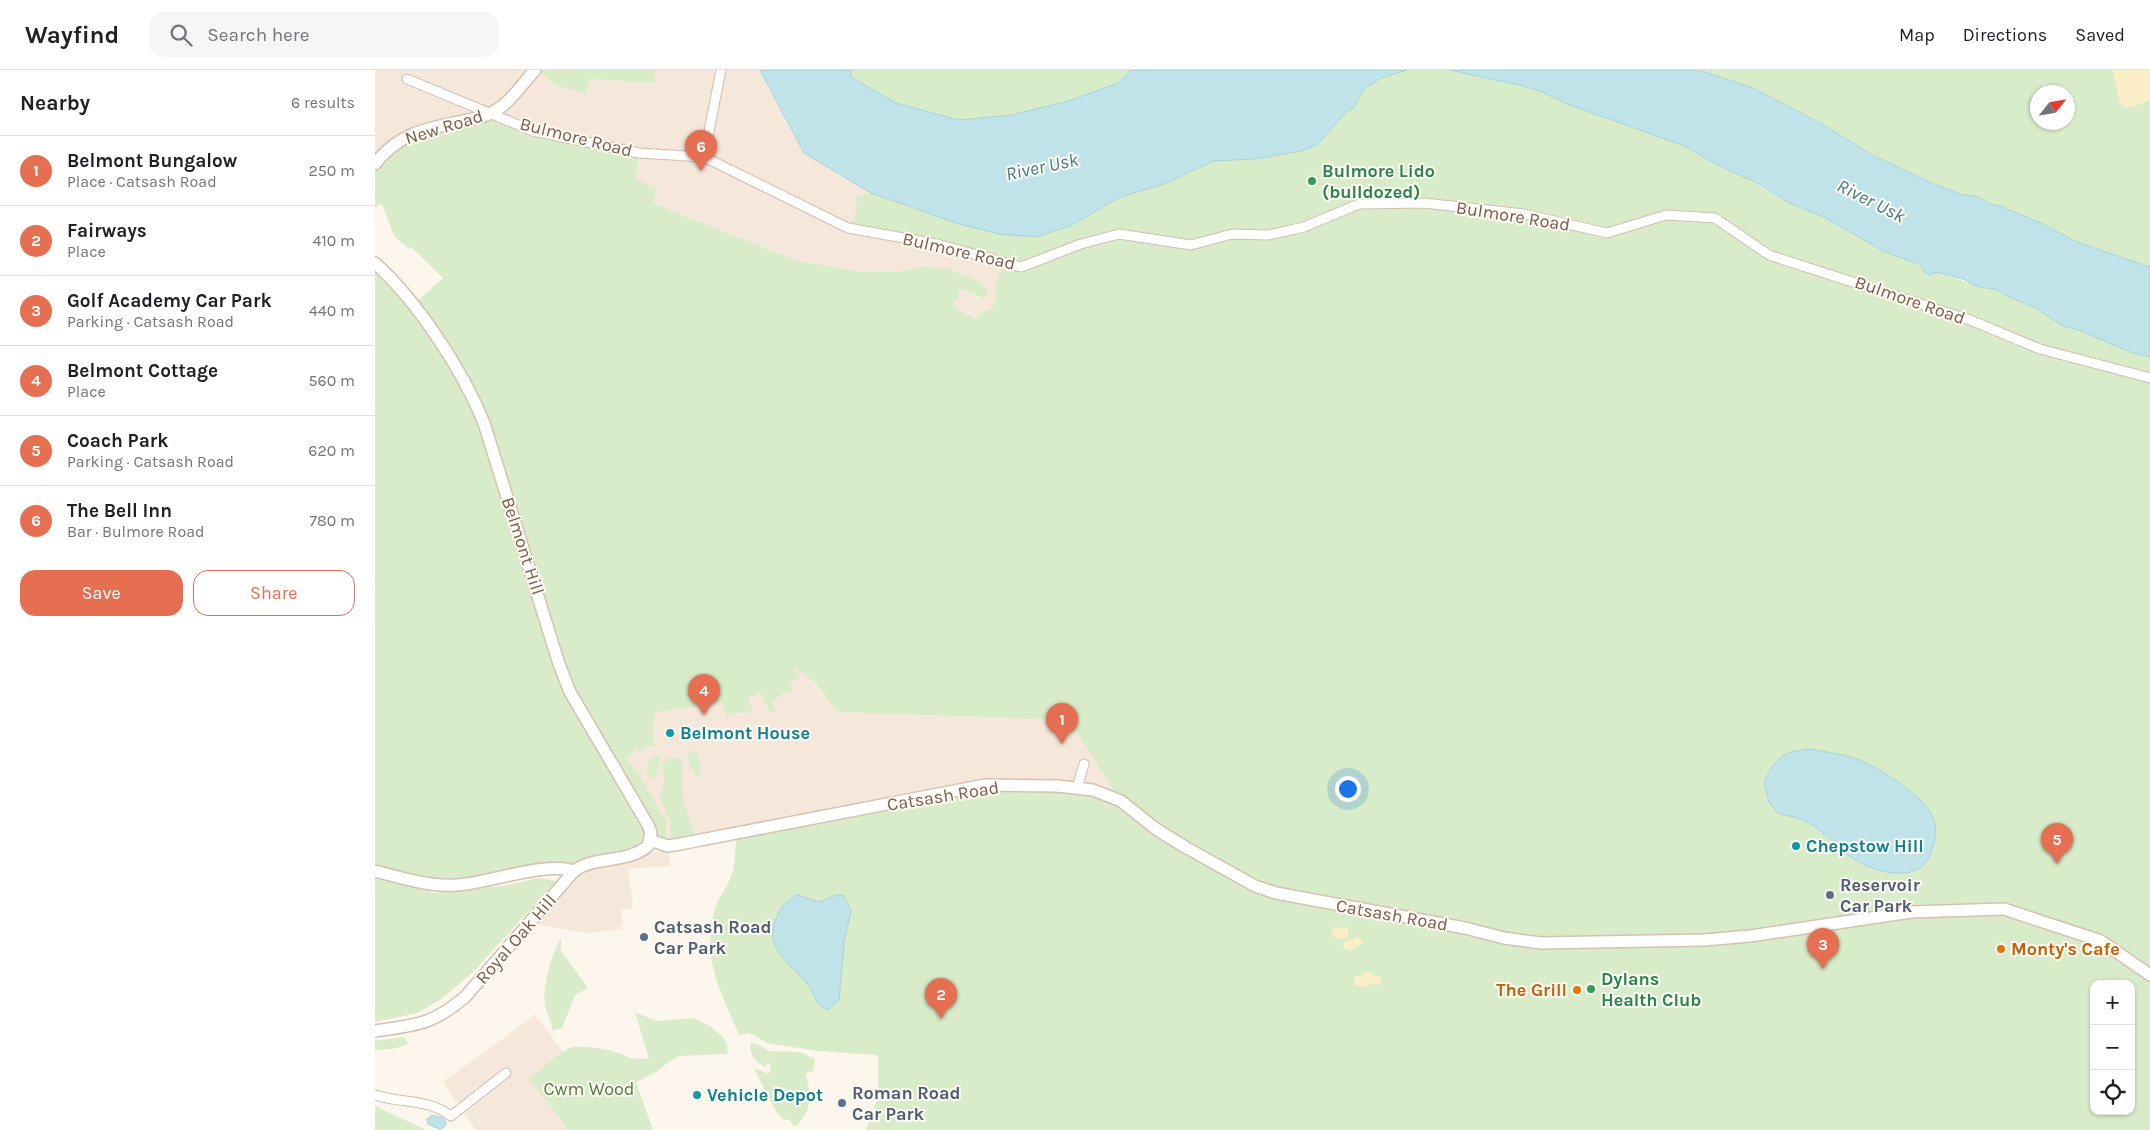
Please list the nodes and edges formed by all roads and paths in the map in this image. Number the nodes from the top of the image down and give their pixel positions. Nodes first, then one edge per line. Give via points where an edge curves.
1 (535, 70) edge
2 (721, 70) edge
3 (407, 79) dead end
4 (492, 113) junction
5 (704, 157) junction
6 (375, 164) edge
7 (375, 263) edge
8 (2150, 378) edge
9 (1084, 764) dead end
10 (1077, 788) junction
11 (650, 840) junction
12 (375, 871) edge
13 (574, 872) junction
14 (2150, 975) edge
15 (375, 1031) edge
16 (506, 1073) dead end
17 (375, 1095) edge

1 - 4 street, New Road
2 - 5 street
3 - 4 street, Bulmore Road
4 - 5 street, Bulmore Road via 533,131 639,153
4 - 6 street, New Road via 403,137
5 - 8 street, Bulmore Road via 848,228 937,244 1021,267 1081,244 1119,234 1191,245 1232,234 1268,235 1304,227 1359,204 1433,204 1524,214 1607,233 1667,215 1715,218 1769,255 1969,320 2040,350
7 - 11 street, Belmont Hill via 394,280 413,305 476,402 567,685 648,825
9 - 10 street
10 - 11 street, Catsash Road via 985,785 668,846
10 - 14 street, Catsash Road via 1093,790 1121,802 1156,829 1255,886 1275,893 1504,938 1541,943 1704,940 1911,912 2004,909 2101,942
11 - 13 street, Royal Oak Hill via 641,852 625,858 589,863
12 - 13 street via 431,884 457,885 541,870 566,868
13 - 15 street, Royal Oak Hill via 465,997 448,1011 424,1023
16 - 17 street via 451,1116 432,1104 403,1102

